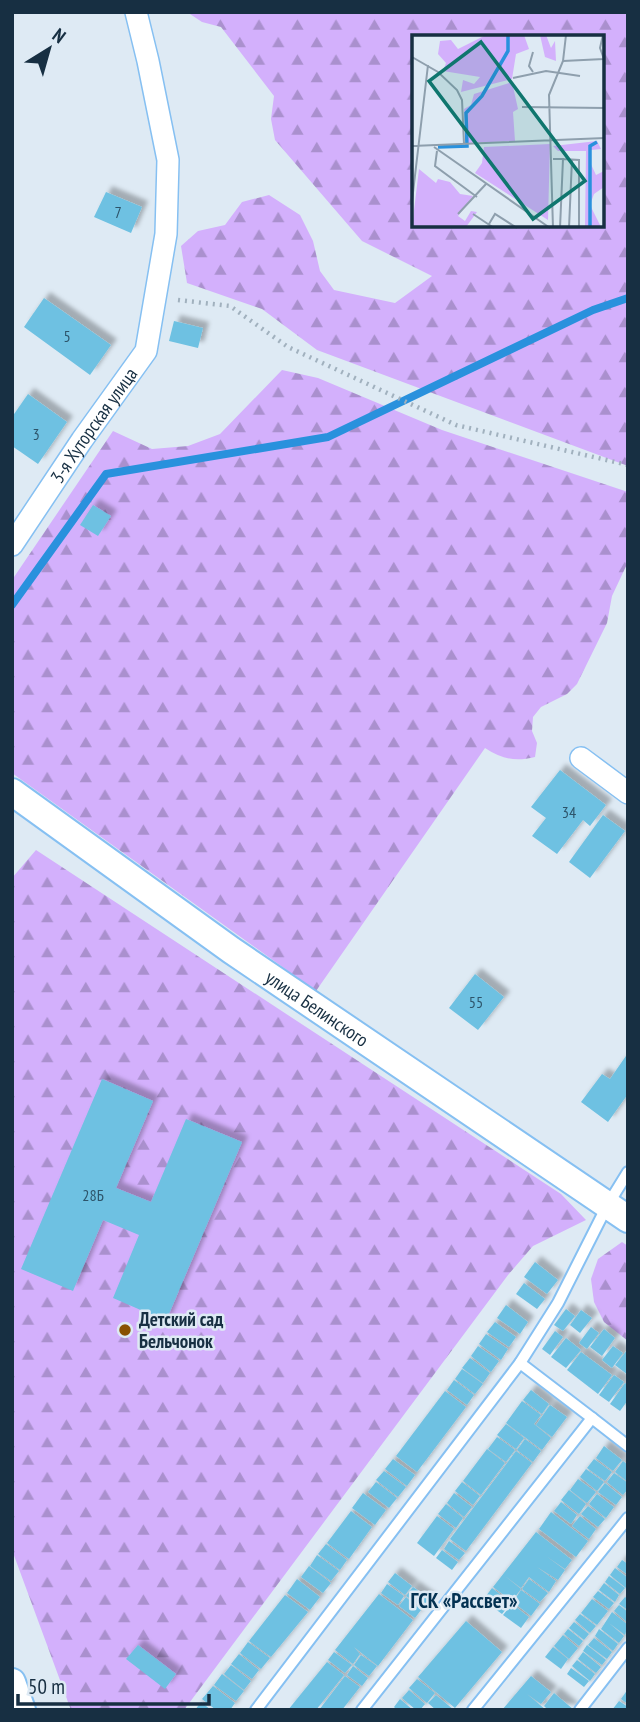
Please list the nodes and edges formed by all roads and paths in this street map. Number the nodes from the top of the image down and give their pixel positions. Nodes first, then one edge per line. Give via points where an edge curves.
1 (136, 12) edge
2 (156, 297) junction
3 (628, 466) edge
4 (12, 545) edge
5 (581, 758) dead end
6 (12, 792) edge
7 (628, 793) edge
8 (628, 1172) edge
9 (617, 1212) edge
10 (520, 1363) junction
11 (592, 1418) junction
12 (628, 1446) edge
13 (628, 1518) edge
14 (628, 1648) edge
15 (12, 1682) edge
16 (22, 1710) edge
17 (256, 1710) edge
18 (362, 1710) edge
19 (473, 1710) edge
20 (580, 1710) edge

1 - 2 street, 3-я Хуторская улица via 168,160 166,234
2 - 3 path via 230,306 288,347 456,425
2 - 4 street, 3-я Хуторская улица via 146,351
5 - 7 street
6 - 9 street, улица Белинского via 231,950
8 - 9 lane
9 - 10 lane
10 - 11 lane
10 - 17 lane
11 - 12 lane
11 - 18 lane
13 - 19 lane
14 - 20 lane
15 - 16 street

